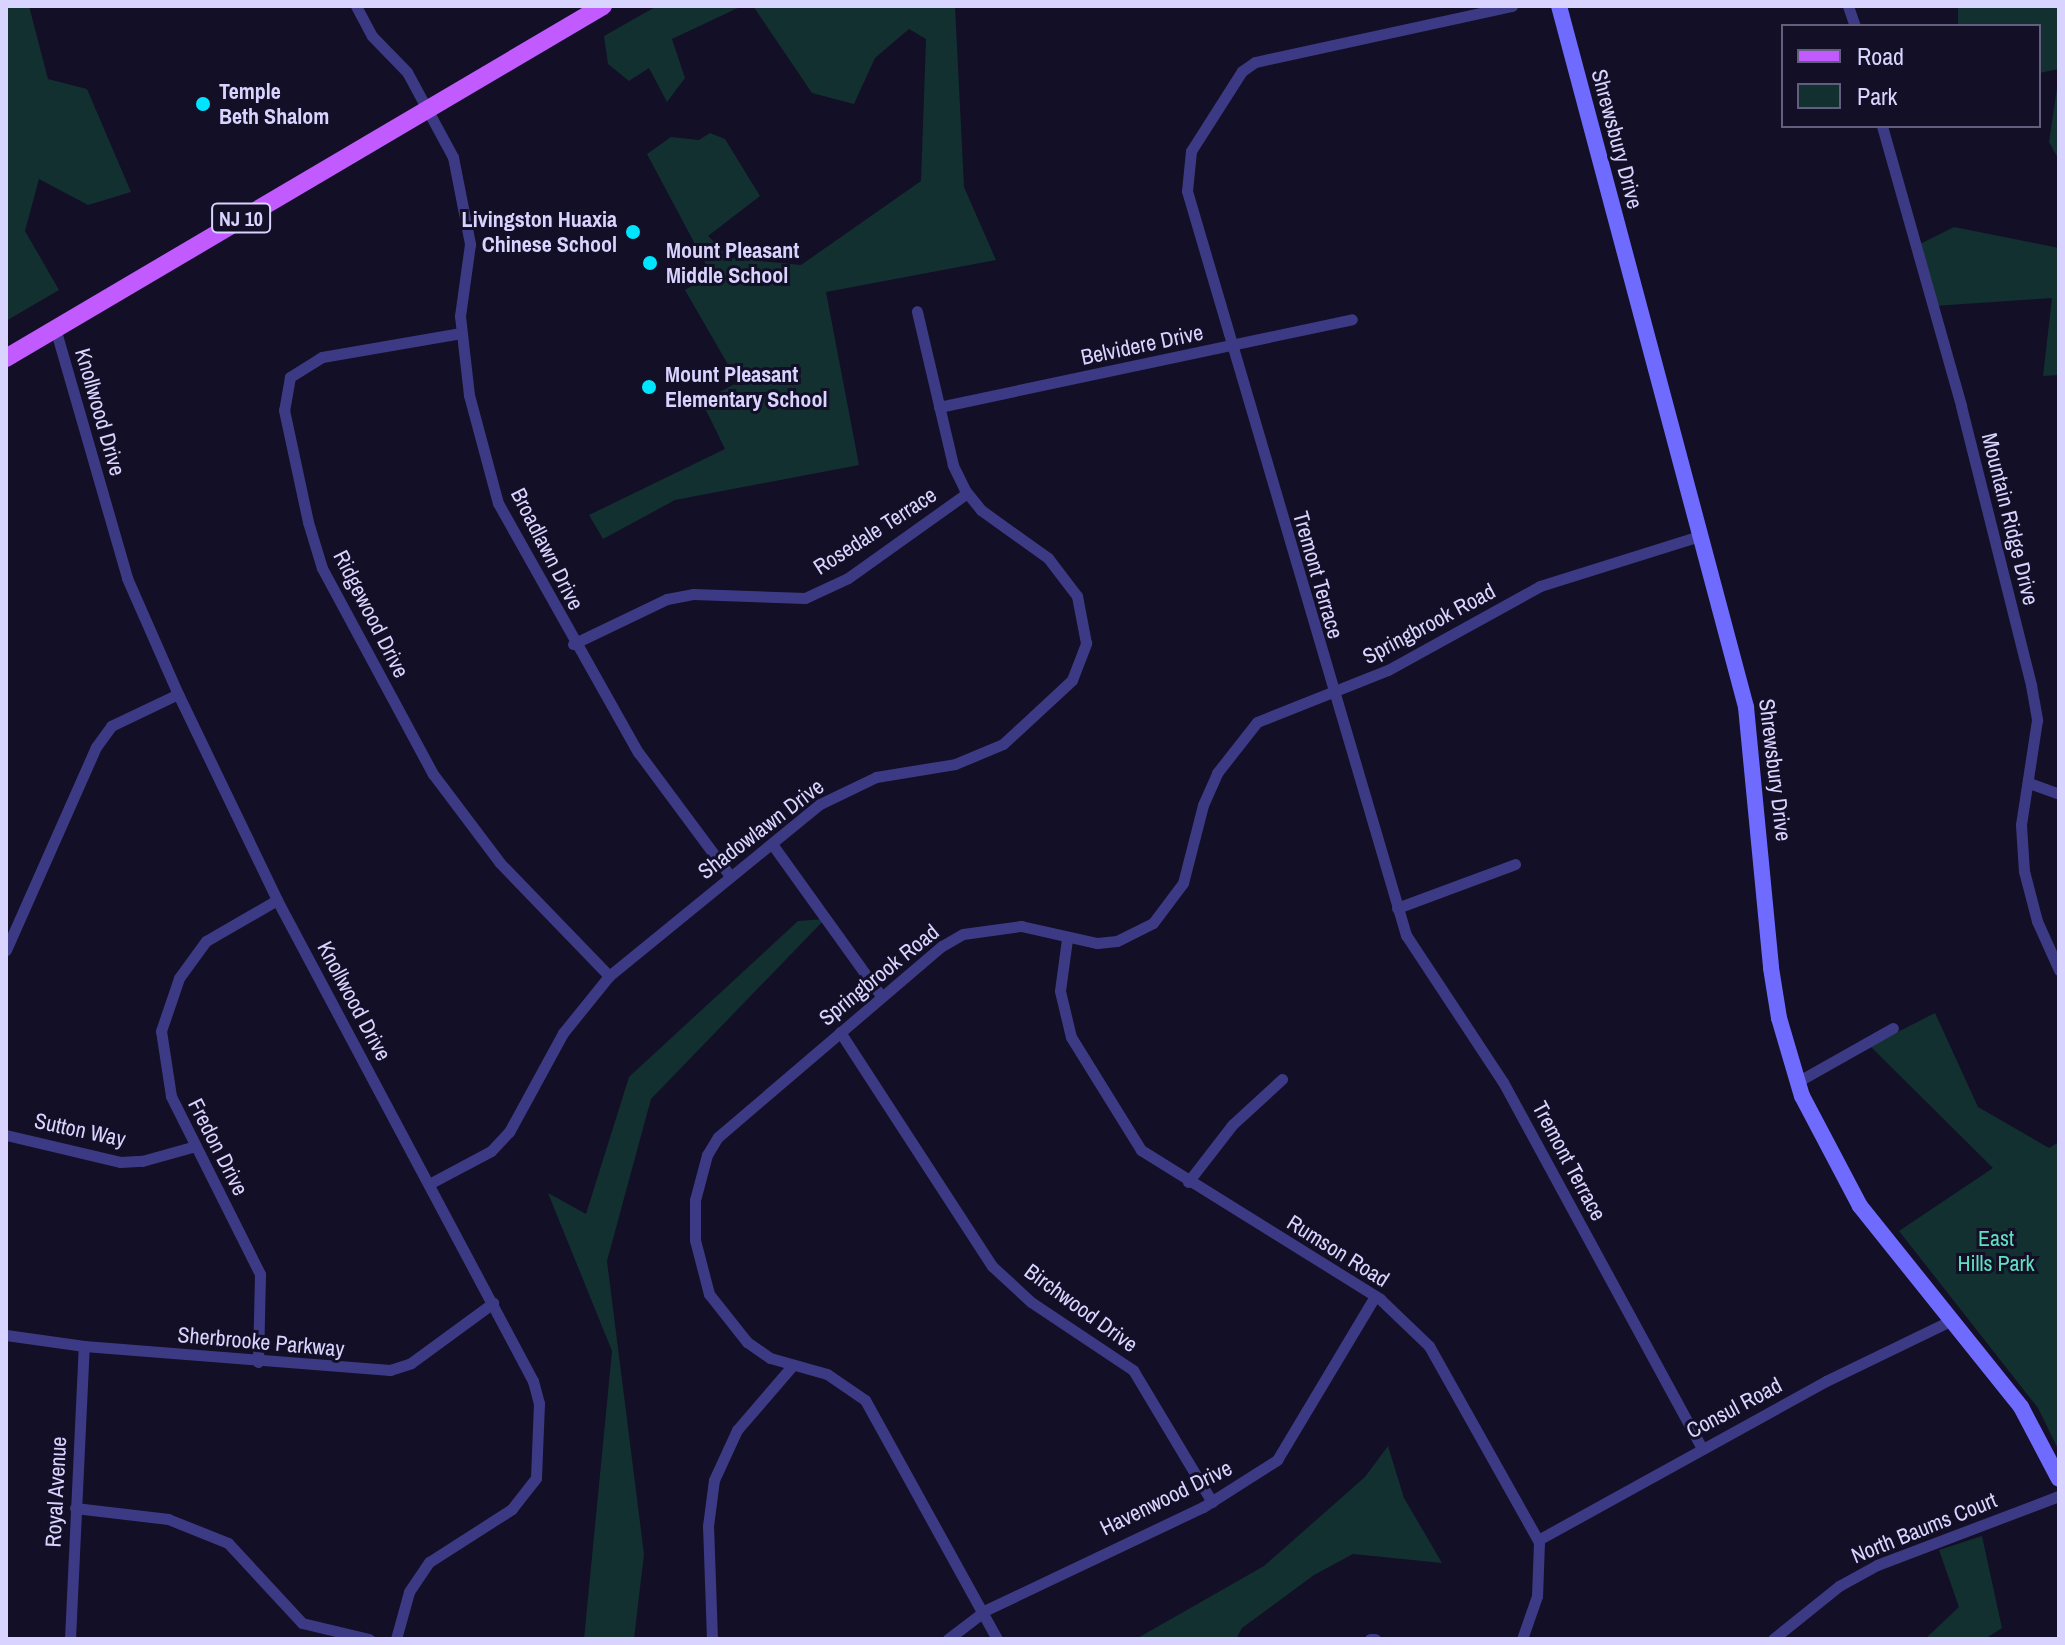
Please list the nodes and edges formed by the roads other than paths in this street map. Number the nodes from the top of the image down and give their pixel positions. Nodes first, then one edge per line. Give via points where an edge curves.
1 (356, 6) edge
2 (603, 6) edge
3 (1512, 6) edge
4 (1559, 6) edge
5 (427, 107) junction
6 (1883, 128) edge
7 (917, 311) dead end
8 (1352, 319) dead end
9 (55, 328) junction
10 (461, 333) junction
11 (1230, 347) junction
12 (6, 358) edge
13 (939, 407) junction
14 (967, 493) junction
15 (1700, 536) junction
16 (573, 644) junction
17 (178, 694) junction
18 (1332, 694) junction
19 (2029, 783) junction
20 (2059, 794) edge
21 (772, 844) junction
22 (1515, 864) dead end
23 (730, 876) junction
24 (277, 900) junction
25 (1397, 908) junction
26 (1067, 939) junction
27 (6, 950) edge
28 (2059, 970) edge
29 (609, 976) junction
30 (882, 997) junction
31 (1893, 1028) dead end
32 (840, 1032) junction
33 (1282, 1079) dead end
34 (1797, 1082) junction
35 (6, 1135) edge
36 (192, 1147) junction
37 (1188, 1182) junction
38 (429, 1184) junction
39 (1375, 1296) junction
40 (493, 1303) junction
41 (1952, 1320) junction
42 (6, 1335) edge
43 (84, 1346) junction
44 (258, 1362) junction
45 (792, 1366) junction
46 (1702, 1448) junction
47 (2059, 1479) edge
48 (2059, 1496) edge
49 (1212, 1502) junction
50 (75, 1508) junction
51 (1538, 1540) junction
52 (983, 1611) junction
53 (70, 1639) edge
54 (369, 1639) edge
55 (396, 1639) edge
56 (712, 1639) edge
57 (948, 1639) edge
58 (997, 1639) edge
59 (1522, 1639) edge
60 (1773, 1639) edge

1 - 5 street, Broadlawn Drive via 372,36 393,55
2 - 5 main road, NJ 10
3 - 11 street, Tremont Terrace via 1270,56 1242,71 1191,151 1186,171
4 - 15 main road, Shrewsbury Drive
5 - 9 main road, NJ 10
5 - 10 street, Broadlawn Drive via 453,157 465,200 471,264
6 - 19 street, Mountain Ridge Drive via 1961,406 2031,685 2037,720
7 - 13 street, Shadowlawn Drive
8 - 11 street, Belvidere Drive
9 - 12 main road, NJ 10
9 - 17 street, Knollwood Drive via 127,578
10 - 16 street, Broadlawn Drive via 469,395 498,503
10 - 29 street, Ridgewood Drive via 322,357 290,377 284,410 308,522 322,568 433,774 500,863
11 - 13 street, Belvidere Drive
11 - 18 street, Tremont Terrace
13 - 14 street, Shadowlawn Drive via 953,465
14 - 16 street, Rosedale Terrace via 848,578 805,598 693,594 667,599
14 - 21 street, Shadowlawn Drive via 1000,526 1048,558 1077,596 1086,643 1072,680 1003,744 955,764 876,777 845,790
15 - 18 street, Springbrook Road via 1540,586 1443,644
15 - 34 main road, Shrewsbury Drive via 1746,707 1771,968
16 - 23 street, Broadlawn Drive via 638,752
17 - 24 street, Knollwood Drive
17 - 27 street via 111,726 96,747
18 - 25 street, Tremont Terrace
18 - 26 street, Springbrook Road via 1257,722 1229,752 1203,805 1183,883 1161,916 1117,941
19 - 20 street
19 - 28 street, Mountain Ridge Drive via 2021,825 2024,871 2037,921
21 - 23 street, Shadowlawn Drive
21 - 30 street
22 - 25 street
23 - 29 street, Shadowlawn Drive
24 - 36 street, Fredon Drive via 206,941 179,978 169,1006 161,1031 163,1056 171,1096
24 - 38 street, Knollwood Drive
25 - 46 street, Tremont Terrace via 1427,972 1503,1082
26 - 30 street, Springbrook Road via 1021,926 974,930 942,946
26 - 37 street, Rumson Road via 1063,1013 1087,1071 1141,1150
29 - 38 street, Shadowlawn Drive via 563,1033 509,1132 491,1151
30 - 32 street, Springbrook Road
31 - 34 street
32 - 45 street, Springbrook Road via 718,1137 707,1155 695,1200 695,1240 709,1294 747,1342
32 - 49 street, Birchwood Drive via 992,1266 1031,1302 1133,1370
33 - 37 street via 1232,1125
34 - 41 main road, Shrewsbury Drive via 1829,1154 1860,1206
35 - 36 street, Sutton Way via 120,1162
36 - 44 street, Fredon Drive via 260,1274
37 - 39 street, Rumson Road
38 - 40 street, Knollwood Drive
39 - 49 street, Havenwood Drive via 1277,1460
39 - 51 street, Rumson Road via 1429,1346
40 - 44 street, Sherbrooke Parkway via 411,1363 390,1370
40 - 55 street, Knollwood Drive via 536,1392 536,1478 512,1509 429,1562 409,1592
41 - 46 street, Consul Road
41 - 47 main road, Shrewsbury Drive via 2021,1407
42 - 43 street, Sherbrooke Parkway
43 - 44 street, Sherbrooke Parkway
43 - 50 street, Royal Avenue
45 - 52 street, Springbrook Road via 827,1374 865,1400
45 - 56 street via 737,1430 714,1480 708,1526
46 - 51 street, Consul Road
48 - 60 street, North Baums Court via 1877,1565 1827,1595
49 - 52 street, Havenwood Drive
50 - 53 street, Royal Avenue
50 - 54 street via 168,1519 194,1528 247,1558 285,1610 302,1623
51 - 59 street via 1537,1596
52 - 57 street, Havenwood Drive
52 - 58 street, Springbrook Road

